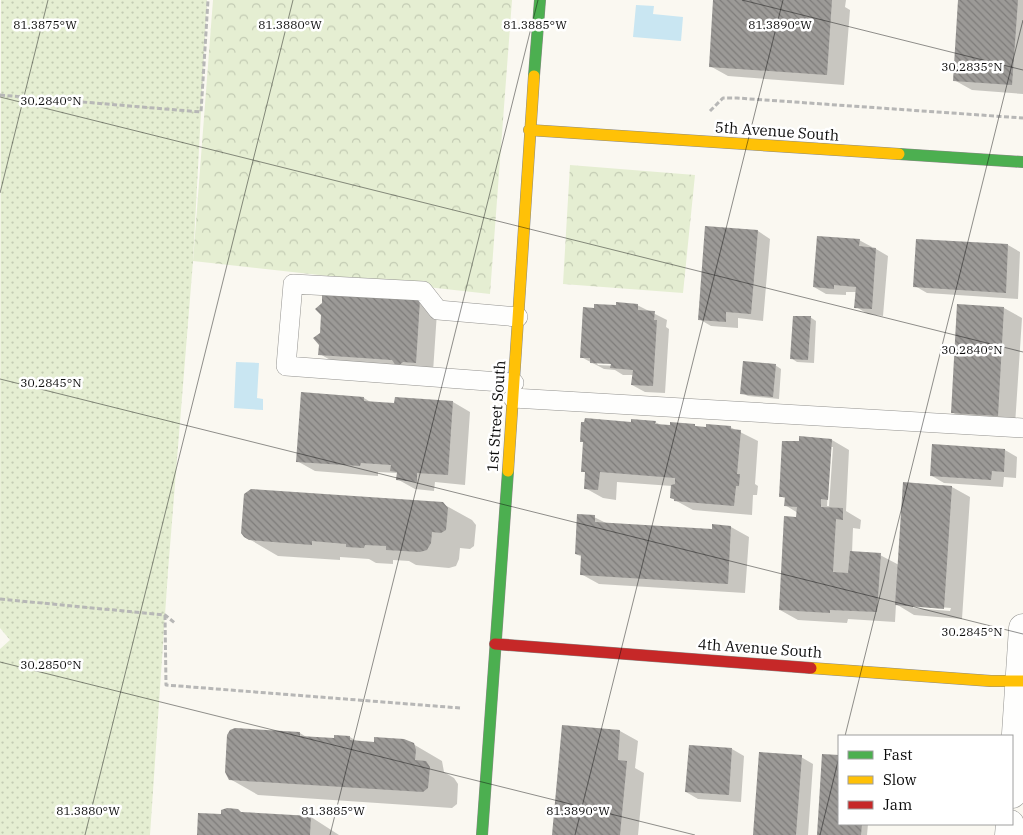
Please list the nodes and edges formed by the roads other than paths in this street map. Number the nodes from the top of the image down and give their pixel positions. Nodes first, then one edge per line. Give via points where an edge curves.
1 (540, 0) edge
2 (529, 130) junction
3 (1023, 162) edge
4 (518, 317) junction
5 (513, 390) junction
6 (1023, 428) edge
7 (1023, 628) edge
8 (495, 644) junction
9 (1021, 681) edge
10 (1013, 781) edge
11 (482, 835) edge

1 - 2 street, 1st Street South
2 - 3 street, 5th Avenue South
2 - 4 street, 1st Street South
4 - 5 street, 1st Street South
4 - 5 lane via 438,310 423,291 293,284 286,366
5 - 6 lane
5 - 8 street, 1st Street South
7 - 9 street
8 - 9 street, 4th Avenue South
8 - 11 street, 1st Street South
9 - 10 street

